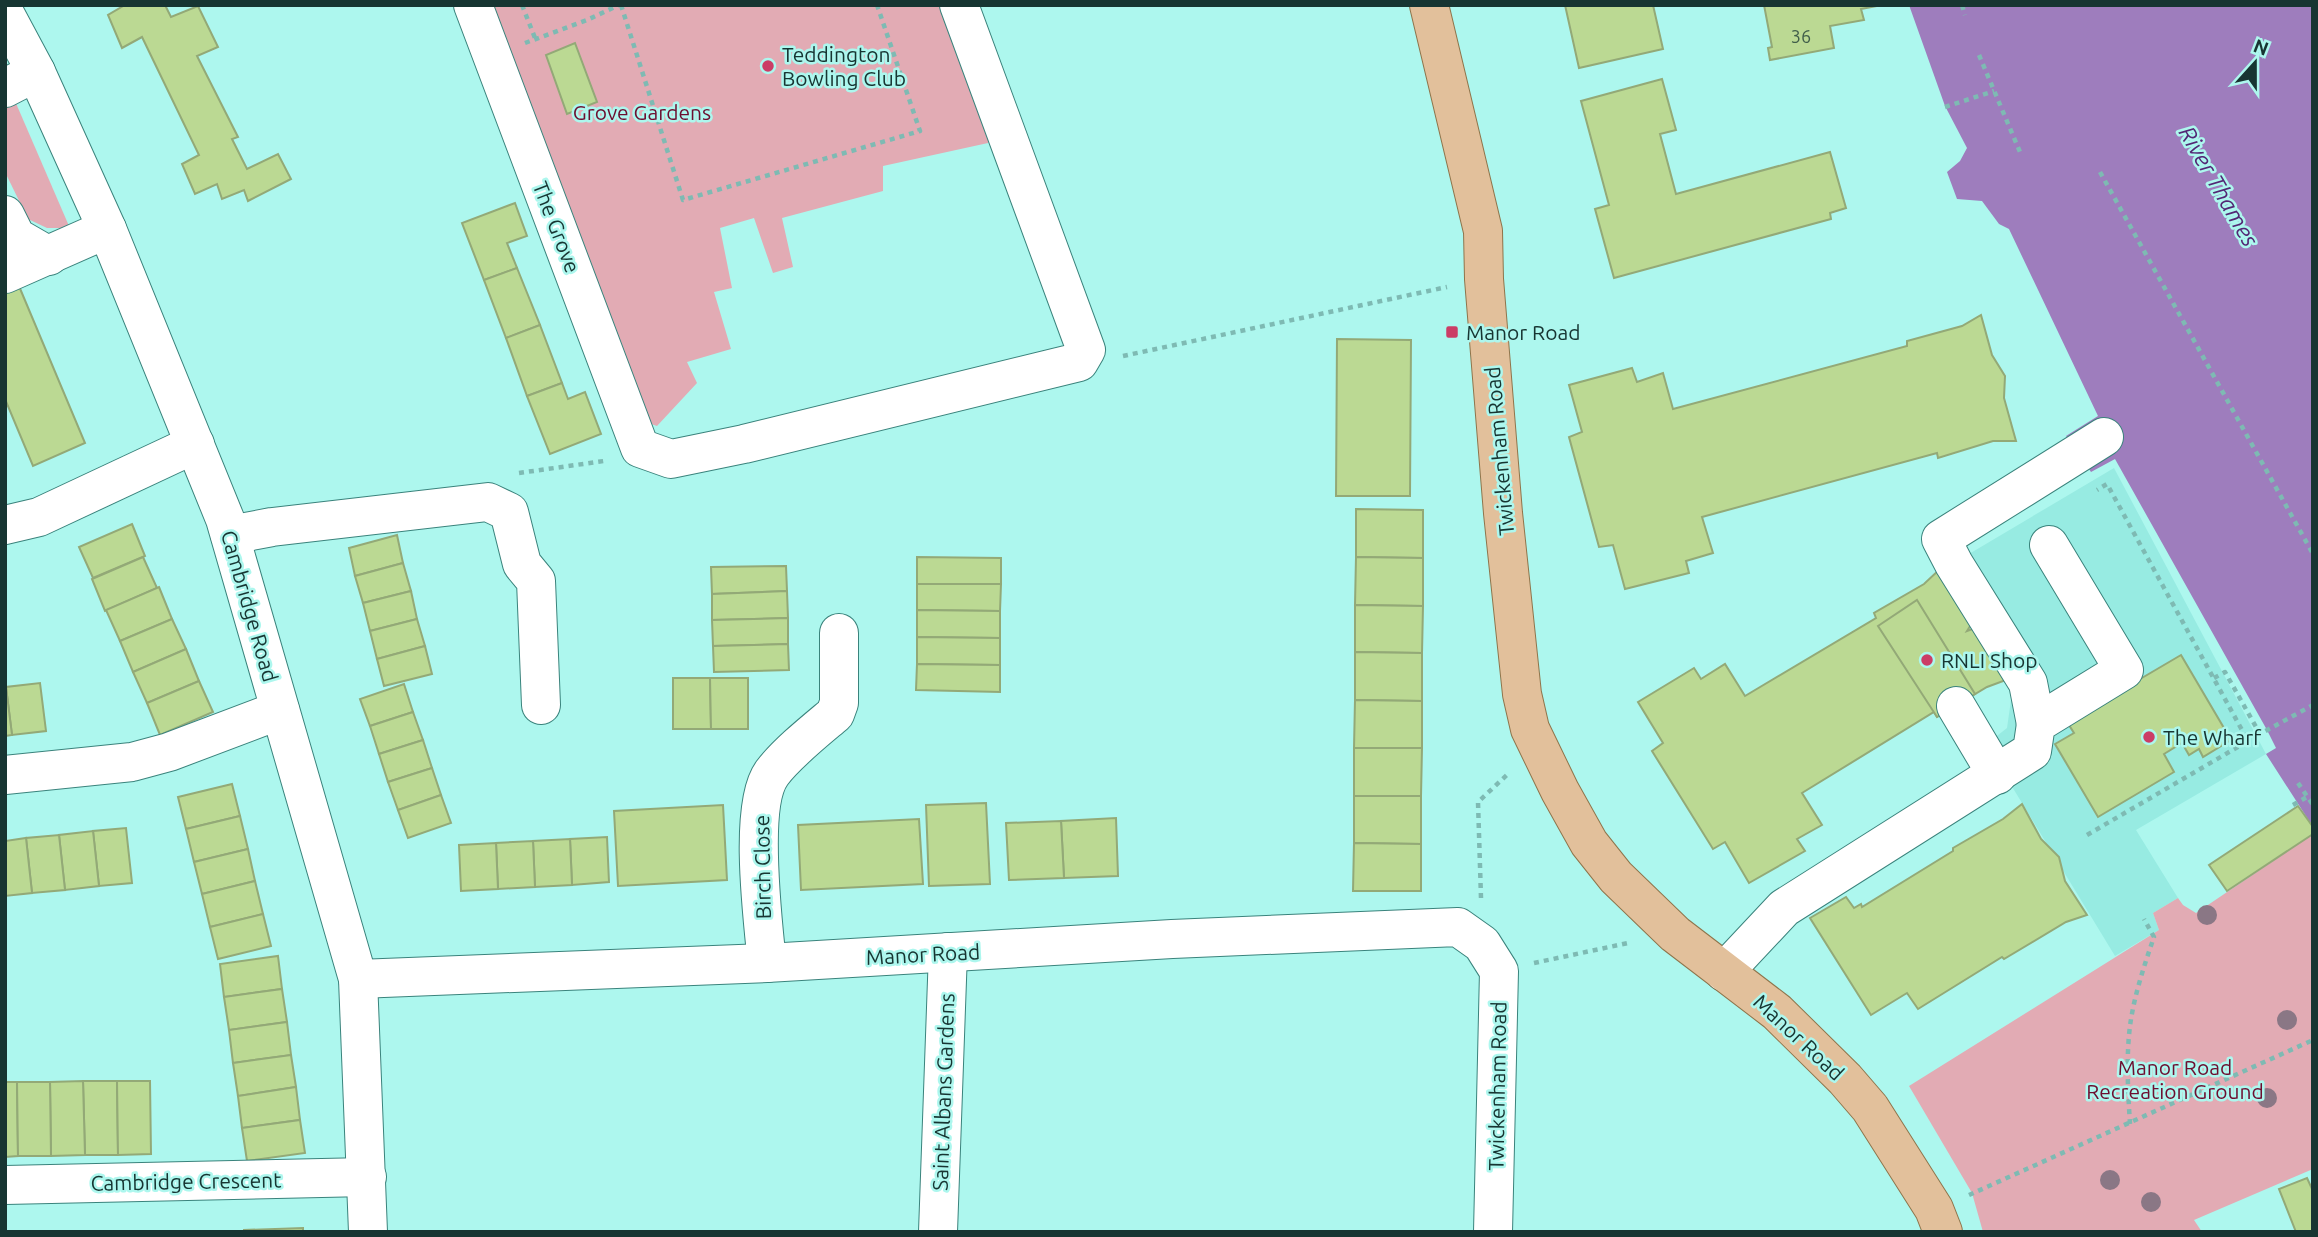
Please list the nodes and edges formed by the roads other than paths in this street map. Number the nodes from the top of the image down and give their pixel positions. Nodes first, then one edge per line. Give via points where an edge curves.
1 (473, 5) edge
2 (960, 5) edge
3 (1429, 5) edge
4 (5, 15) edge
5 (20, 80) edge
6 (5, 215) edge
7 (107, 229) junction
8 (48, 256) junction
9 (5, 274) edge
10 (2104, 438) dead end
11 (195, 444) junction
12 (5, 525) edge
13 (230, 535) junction
14 (2049, 545) dead end
15 (839, 633) dead end
16 (541, 705) dead end
17 (1956, 706) dead end
18 (280, 710) junction
19 (2036, 724) junction
20 (5, 775) edge
21 (1997, 775) junction
22 (1616, 877) joint
23 (948, 952) junction
24 (1491, 958) joint
25 (767, 963) junction
26 (1724, 972) junction
27 (358, 979) junction
28 (367, 1177) junction
29 (5, 1185) edge
30 (1938, 1220) edge
31 (368, 1232) edge
32 (938, 1232) edge
33 (1493, 1232) edge

1 - 2 street, The Grove via 640,449 671,459 1079,362 1086,350
3 - 22 main road, Twickenham Road via 1483,231 1518,667 1530,729 1589,843
4 - 5 street, Cambridge Road
5 - 7 street, Cambridge Road
6 - 8 street via 16,237
7 - 8 street
7 - 11 street, Cambridge Road
8 - 9 street
10 - 19 street via 1941,539 2028,683
11 - 12 street via 39,517
11 - 13 street, Cambridge Road
13 - 16 street via 488,502 509,512 522,565 536,581
13 - 18 street, Cambridge Road
14 - 19 street via 2124,670
15 - 25 street, Birch Close via 835,714 771,773 761,797 758,862
17 - 21 street
18 - 20 street via 132,762
18 - 27 street, Cambridge Road
19 - 21 street via 2032,751
21 - 26 street via 1784,908
22 - 26 main road, Manor Road via 1675,934
23 - 24 street, Manor Road via 1458,927
23 - 25 street, Manor Road
23 - 32 street, Saint Albans Gardens
24 - 33 street, Twickenham Road
25 - 27 street, Manor Road
26 - 30 main road, Manor Road via 1786,1020 1845,1079 1870,1108
27 - 28 street, Cambridge Road
28 - 29 street, Cambridge Crescent
28 - 31 street, Cambridge Road

